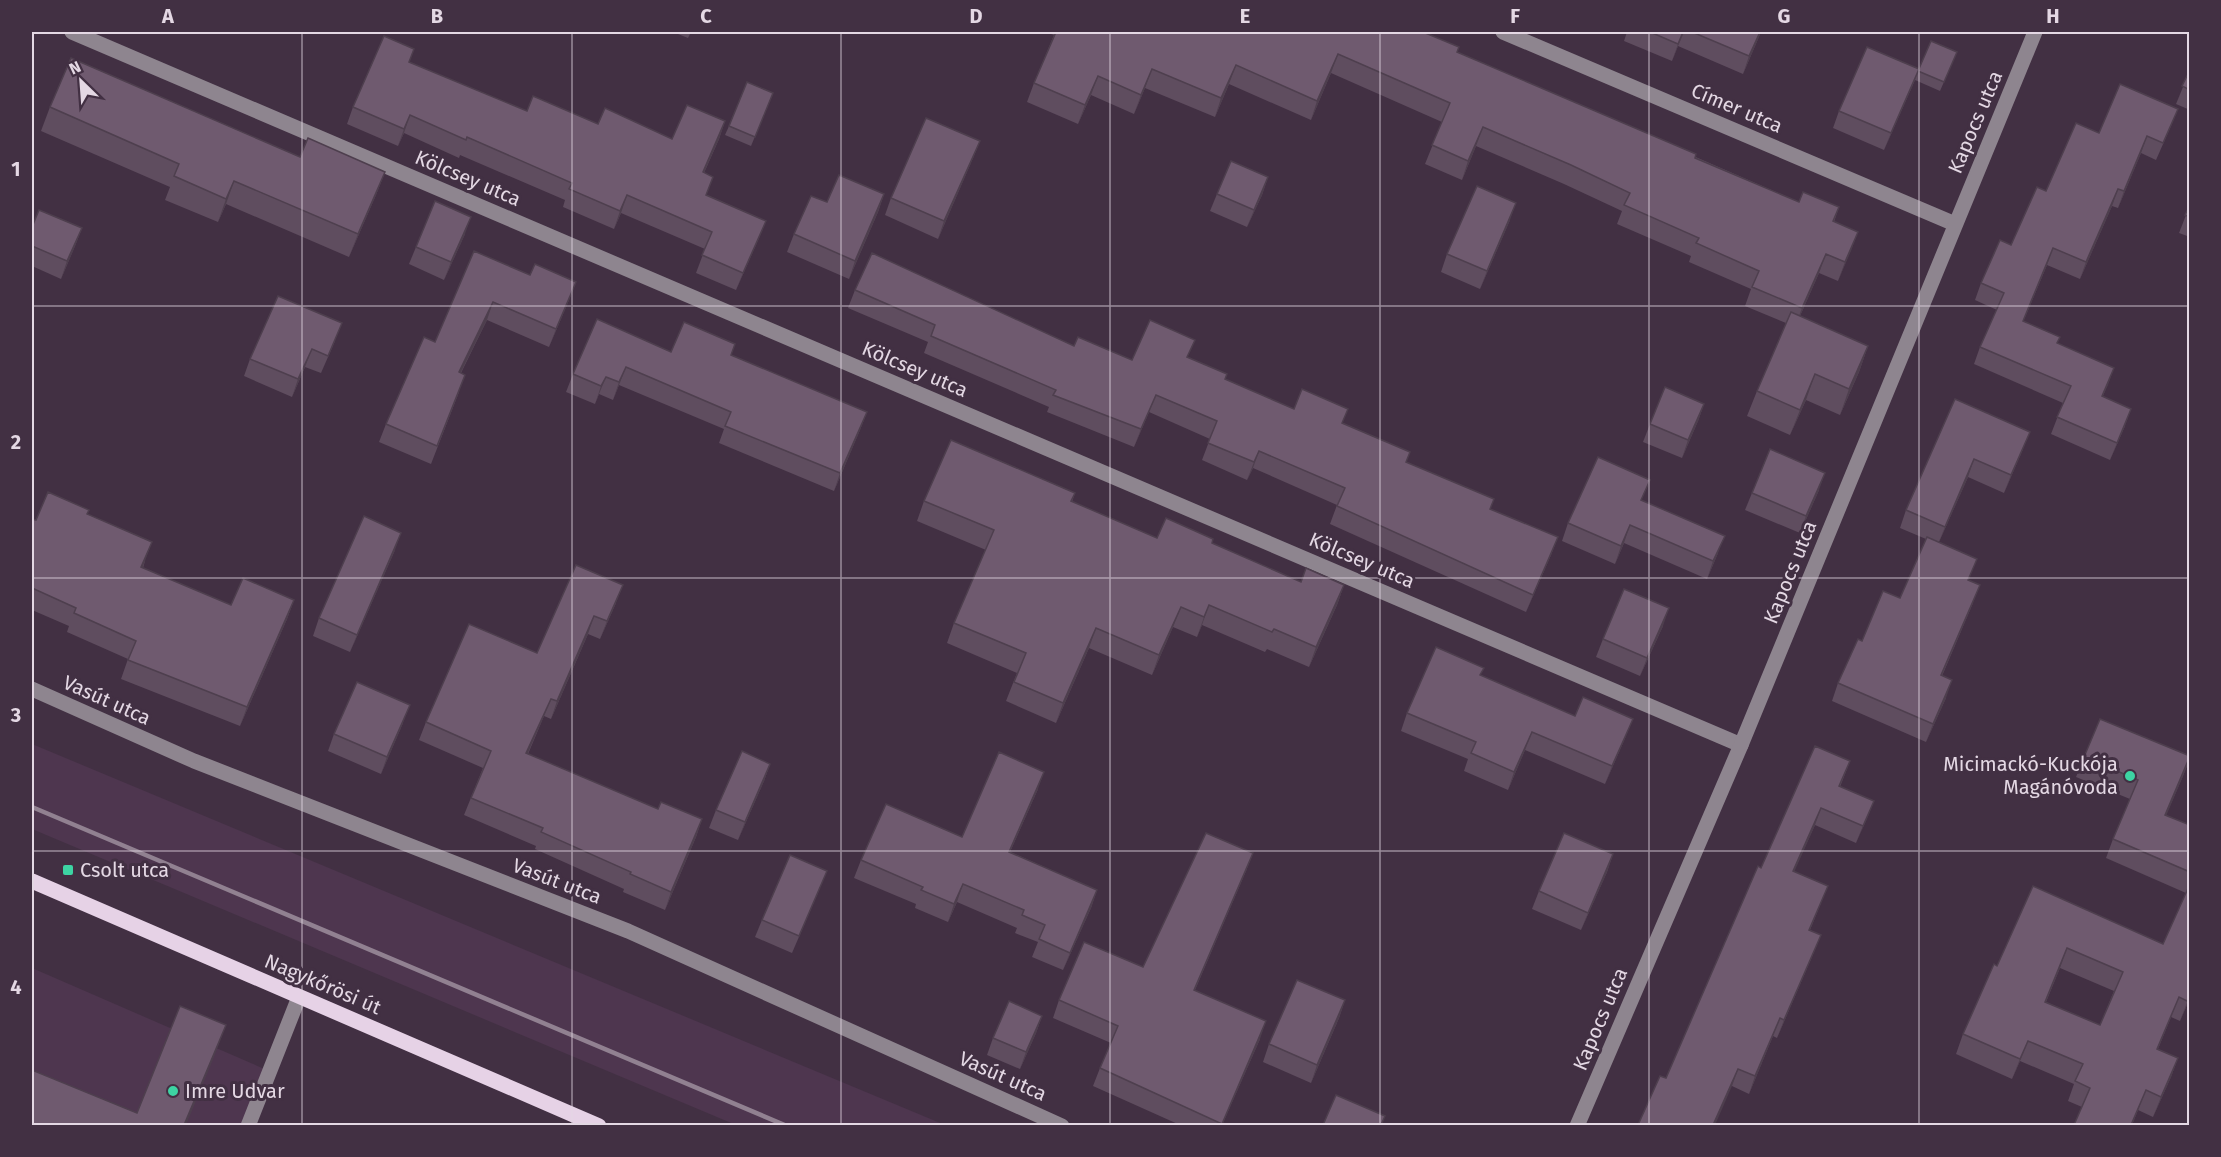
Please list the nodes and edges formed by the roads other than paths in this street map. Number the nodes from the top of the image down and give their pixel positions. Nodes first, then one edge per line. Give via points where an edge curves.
1 (72, 32) edge
2 (1503, 32) edge
3 (2035, 32) edge
4 (1955, 224) junction
5 (32, 689) edge
6 (1741, 745) junction
7 (32, 881) edge
8 (299, 997) junction
9 (248, 1125) edge
10 (599, 1125) edge
11 (1062, 1125) edge
12 (1578, 1125) edge

1 - 6 street, Kölcsey utca
2 - 4 street, Címer utca
3 - 4 street, Kapocs utca
4 - 6 street, Kapocs utca
5 - 11 street, Vasút utca via 194,761 628,931
6 - 12 street, Kapocs utca
7 - 8 main road, Nagykőrösi út
8 - 9 street
8 - 10 main road, Nagykőrösi út

